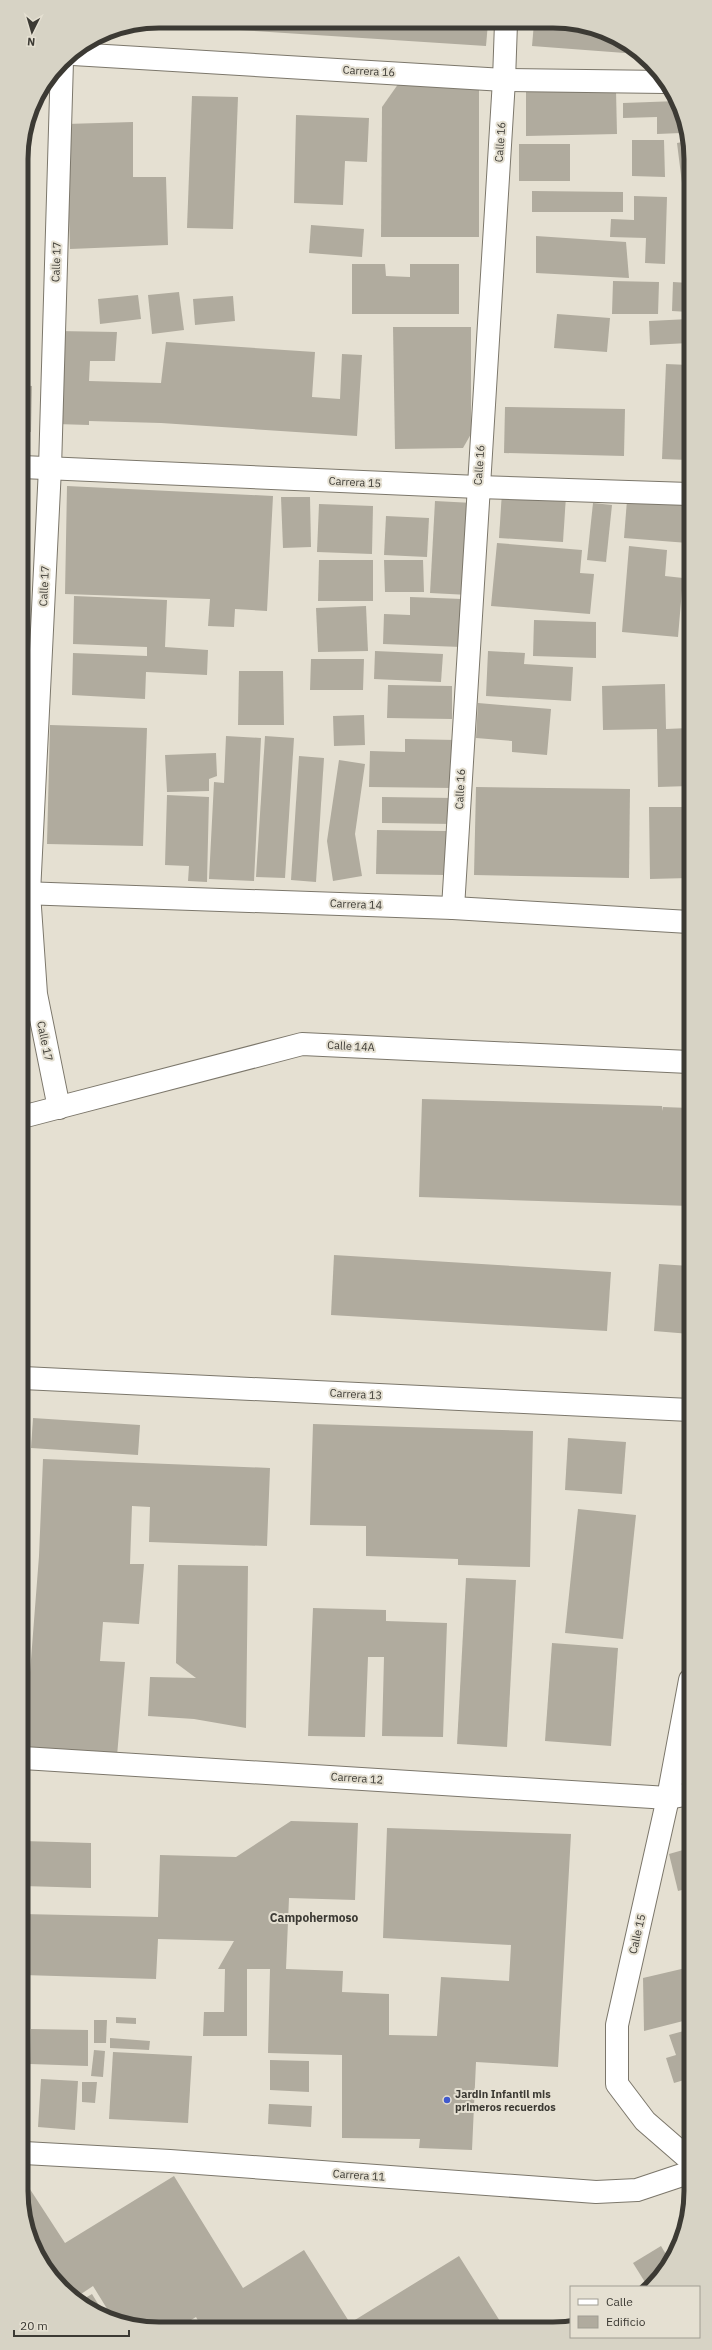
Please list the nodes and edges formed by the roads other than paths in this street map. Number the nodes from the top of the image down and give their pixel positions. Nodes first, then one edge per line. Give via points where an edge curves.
1 (506, 28) edge
2 (81, 54) edge
3 (62, 71) edge
4 (504, 80) junction
5 (659, 82) edge
6 (28, 467) edge
7 (50, 468) junction
8 (478, 487) junction
9 (684, 494) edge
10 (28, 858) edge
11 (28, 893) edge
12 (453, 908) junction
13 (28, 913) edge
14 (684, 922) edge
15 (684, 1062) edge
16 (59, 1108) junction
17 (28, 1116) edge
18 (28, 1378) edge
19 (684, 1410) edge
20 (684, 1712) edge
21 (28, 1758) edge
22 (684, 1795) edge
23 (668, 1798) junction
24 (28, 2153) edge
25 (684, 2155) edge
26 (684, 2174) edge

1 - 4 street, Calle 16
2 - 4 street, Carrera 16
3 - 7 street, Calle 17
4 - 5 street, Carrera 16
4 - 8 street, Calle 16
6 - 7 street, Carrera 15
7 - 8 street, Carrera 15
7 - 10 street, Calle 17
8 - 9 street, Carrera 15
8 - 12 street, Calle 16
11 - 12 street, Carrera 14
12 - 14 street, Carrera 14
13 - 16 street, Calle 17 via 36,994
15 - 16 street, Calle 14A via 302,1044
16 - 17 street, Calle 14A
18 - 19 street, Carrera 13
20 - 23 street, Calle 15
21 - 23 street, Carrera 12
22 - 23 street, Carrera 12
23 - 25 street, Calle 15 via 617,2025 617,2084 645,2121
24 - 26 street, Carrera 11 via 596,2192 637,2190

